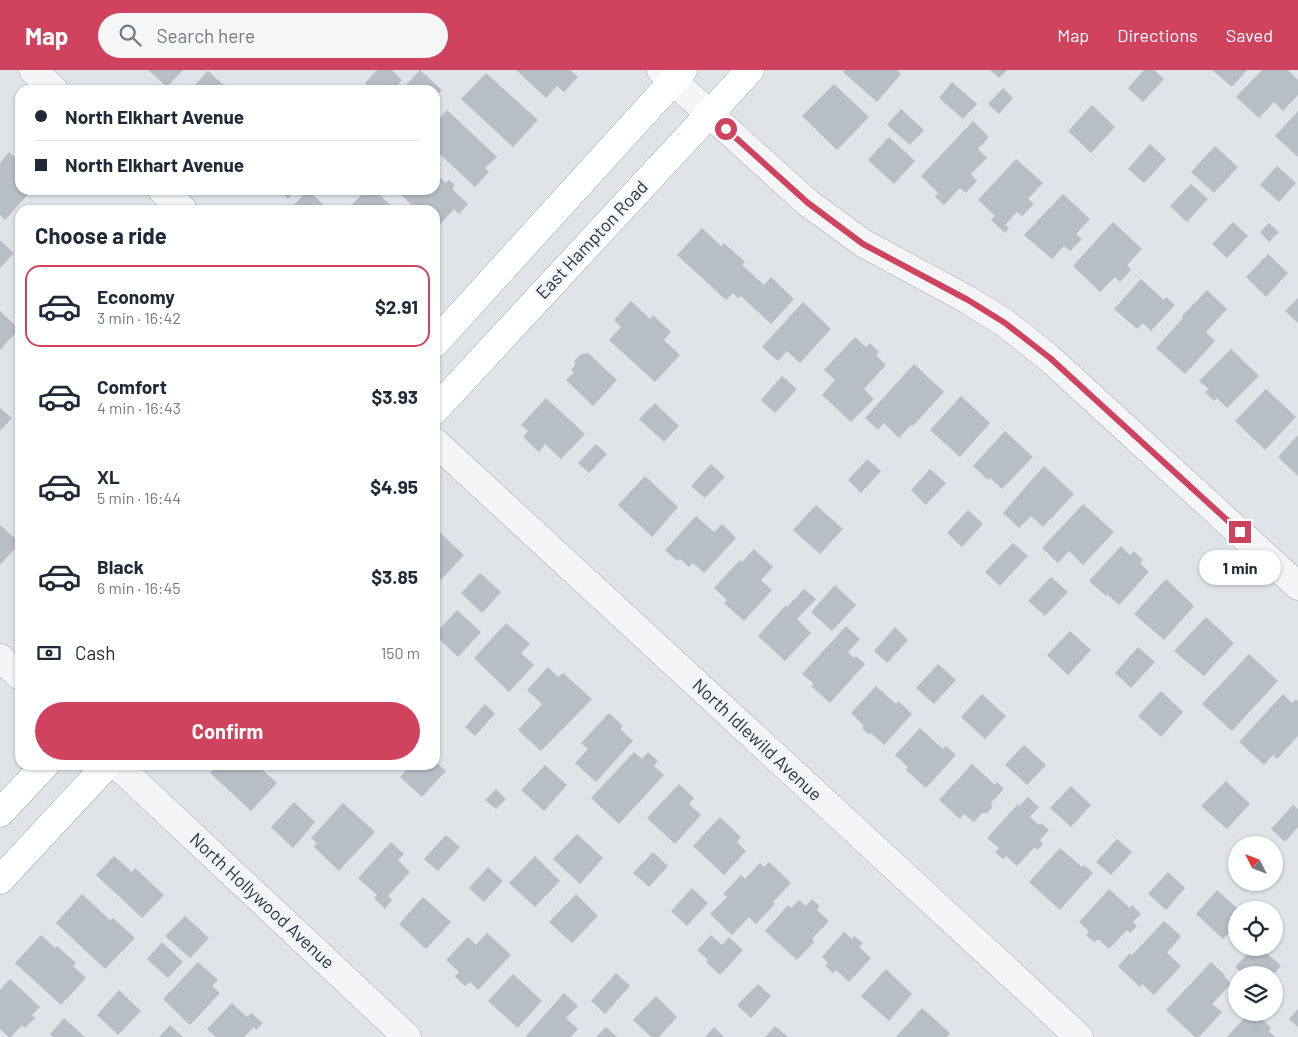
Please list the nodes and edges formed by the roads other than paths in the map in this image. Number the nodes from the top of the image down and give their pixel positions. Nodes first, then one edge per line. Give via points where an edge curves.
1 (32, 70) edge
2 (750, 70) edge
3 (672, 74) edge
4 (48, 85) edge
5 (709, 114) junction
6 (167, 195) edge
7 (178, 205) edge
8 (440, 337) edge
9 (440, 405) edge
10 (440, 447) edge
11 (1298, 586) edge
12 (0, 658) edge
13 (15, 672) edge
14 (40, 770) edge
15 (102, 770) edge
16 (122, 770) edge
17 (0, 812) edge
18 (0, 880) edge
19 (407, 1037) edge
20 (1079, 1037) edge

1 - 4 street
2 - 5 main road, East Hampton Road
3 - 5 street
3 - 8 main road
5 - 9 main road, East Hampton Road
5 - 11 street via 808,203 863,244 968,300 1005,323 1050,358
6 - 7 street
10 - 20 street, North Idlewild Avenue
12 - 13 street
14 - 17 main road
15 - 18 main road
16 - 19 street, North Hollywood Avenue

